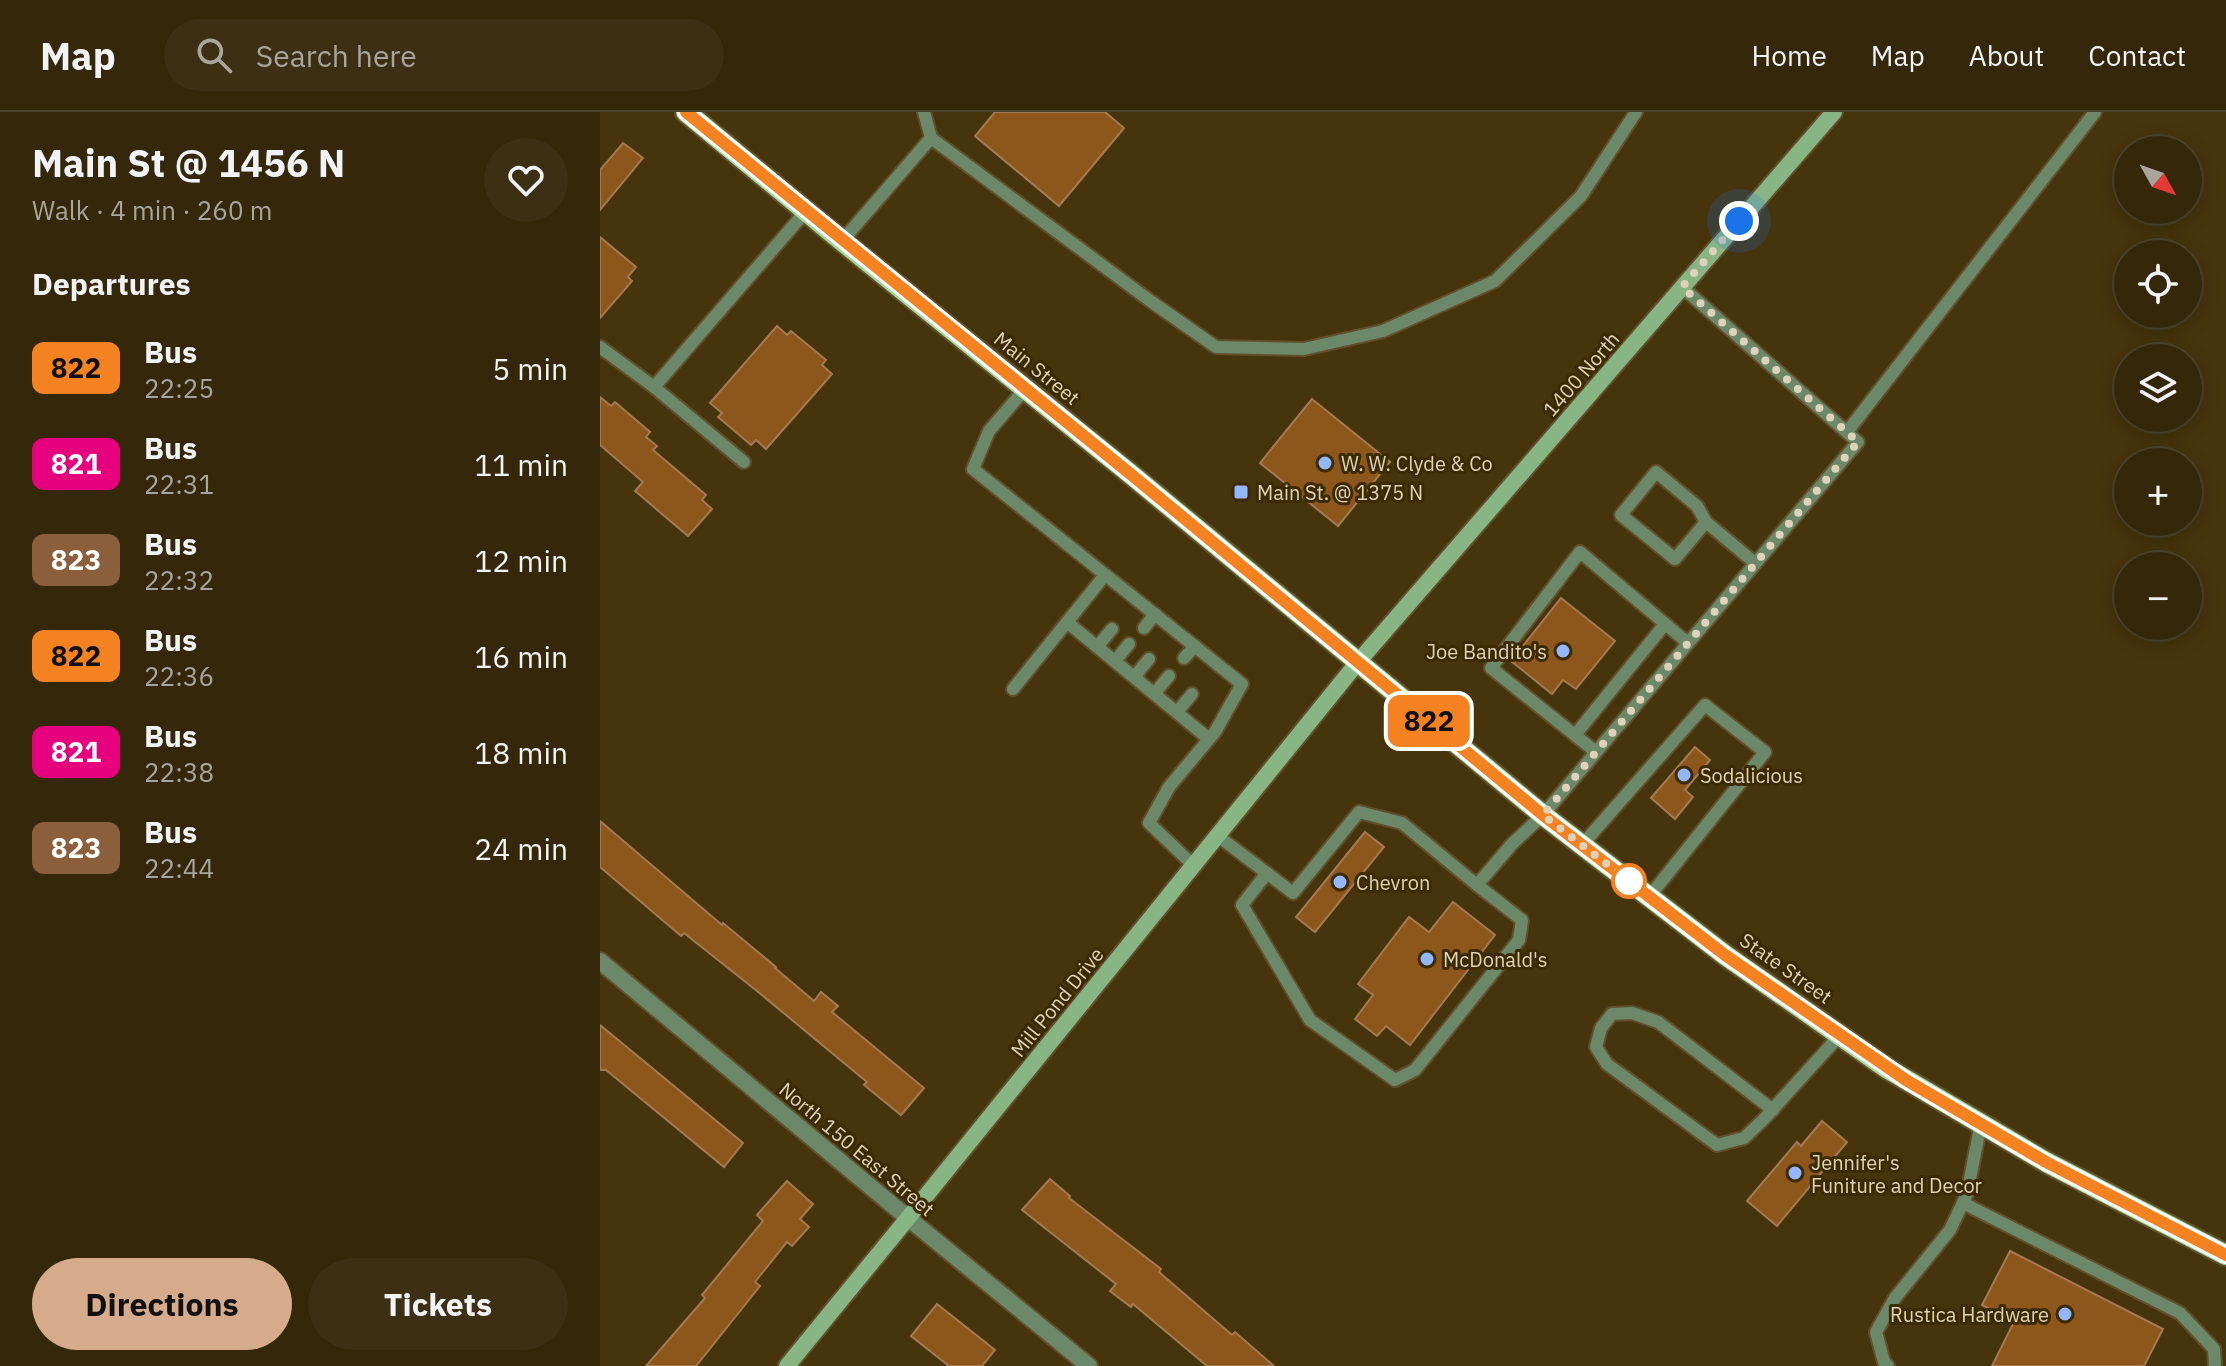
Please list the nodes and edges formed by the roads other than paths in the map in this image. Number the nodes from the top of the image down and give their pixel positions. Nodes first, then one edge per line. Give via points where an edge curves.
1 (686, 112) edge
2 (924, 112) edge
3 (1636, 112) edge
4 (1834, 112) edge
5 (2095, 112) edge
6 (931, 138) junction
7 (806, 211) junction
8 (842, 241) junction
9 (1682, 287) junction
10 (600, 347) edge
11 (654, 387) junction
12 (1025, 389) junction
13 (1847, 432) junction
14 (744, 462) dead end
15 (1706, 522) junction
16 (1755, 563) junction
17 (1105, 575) junction
18 (1137, 600) junction
19 (1127, 612) dead end
20 (1155, 614) junction
21 (1067, 622) junction
22 (1665, 624) junction
23 (1144, 628) dead end
24 (1112, 629) dead end
25 (1175, 630) junction
26 (1165, 641) dead end
27 (1688, 643) junction
28 (1129, 644) dead end
29 (1195, 646) junction
30 (1097, 647) junction
31 (1184, 658) dead end
32 (1149, 659) dead end
33 (1115, 661) junction
34 (1358, 662) junction
35 (1216, 664) junction
36 (1207, 675) dead end
37 (1169, 676) dead end
38 (1134, 677) junction
39 (1013, 689) dead end
40 (1154, 694) junction
41 (1192, 694) dead end
42 (1177, 712) junction
43 (1575, 735) junction
44 (1209, 739) junction
45 (1596, 752) junction
46 (1543, 815) junction
47 (1218, 836) junction
48 (1582, 845) junction
49 (1194, 866) junction
50 (1267, 873) junction
51 (1477, 885) junction
52 (1649, 897) junction
53 (600, 961) edge
54 (1840, 1035) junction
55 (1773, 1110) junction
56 (1981, 1123) junction
57 (1963, 1203) junction
58 (908, 1218) junction
59 (2226, 1255) edge
60 (787, 1366) edge
61 (1089, 1366) edge
62 (1888, 1366) edge
63 (2215, 1366) edge

1 - 7 main road, Main Street
2 - 6 lane
3 - 6 lane via 1581,196 1495,281 1383,331 1304,349 1216,347
4 - 9 main road, 1400 North
5 - 13 lane
6 - 8 lane
7 - 8 main road, Main Street
7 - 11 lane
8 - 12 main road, Main Street
9 - 13 lane
9 - 34 main road, 1400 North
10 - 11 lane
11 - 14 lane
12 - 17 lane via 989,431 973,469
12 - 34 main road, Main Street
13 - 16 lane via 1858,442
15 - 15 lane via 1697,506 1656,472 1621,515 1675,559
15 - 16 lane
16 - 27 lane
17 - 18 lane
17 - 21 lane
18 - 19 lane
18 - 20 lane
20 - 23 lane
20 - 25 lane
21 - 30 lane
21 - 39 lane
22 - 27 lane
22 - 43 lane
22 - 43 lane via 1580,552 1491,668
24 - 30 lane
25 - 26 lane
25 - 29 lane
27 - 45 lane
28 - 33 lane
29 - 31 lane
29 - 35 lane
30 - 33 lane
32 - 38 lane
33 - 38 lane
34 - 46 main road, State Street
34 - 47 main road, Mill Pond Drive
35 - 36 lane
35 - 44 lane via 1242,684
37 - 40 lane
38 - 40 lane
40 - 42 lane
41 - 42 lane
42 - 44 lane
43 - 45 lane
44 - 49 lane via 1169,787 1149,823
45 - 46 lane
46 - 48 main road, State Street
46 - 51 lane
47 - 49 main road, Mill Pond Drive
47 - 50 lane
48 - 52 main road, State Street
48 - 52 lane via 1705,705 1765,752
49 - 58 main road, Mill Pond Drive
50 - 51 lane via 1293,893 1359,812 1402,823
50 - 51 lane via 1242,905 1310,1020 1395,1080 1415,1070 1519,940 1522,920
52 - 54 main road, State Street
53 - 58 street, North 150 East Street
54 - 55 lane
54 - 56 main road, State Street
55 - 55 lane via 1744,1138 1717,1145 1607,1064 1596,1047 1601,1028 1612,1014 1632,1013 1658,1022
56 - 57 lane
56 - 59 main road, State Street
57 - 62 lane via 1950,1230 1895,1298 1876,1332
57 - 63 lane via 2180,1313 2214,1349
58 - 60 main road, Mill Pond Drive
58 - 61 street, North 150 East Street

